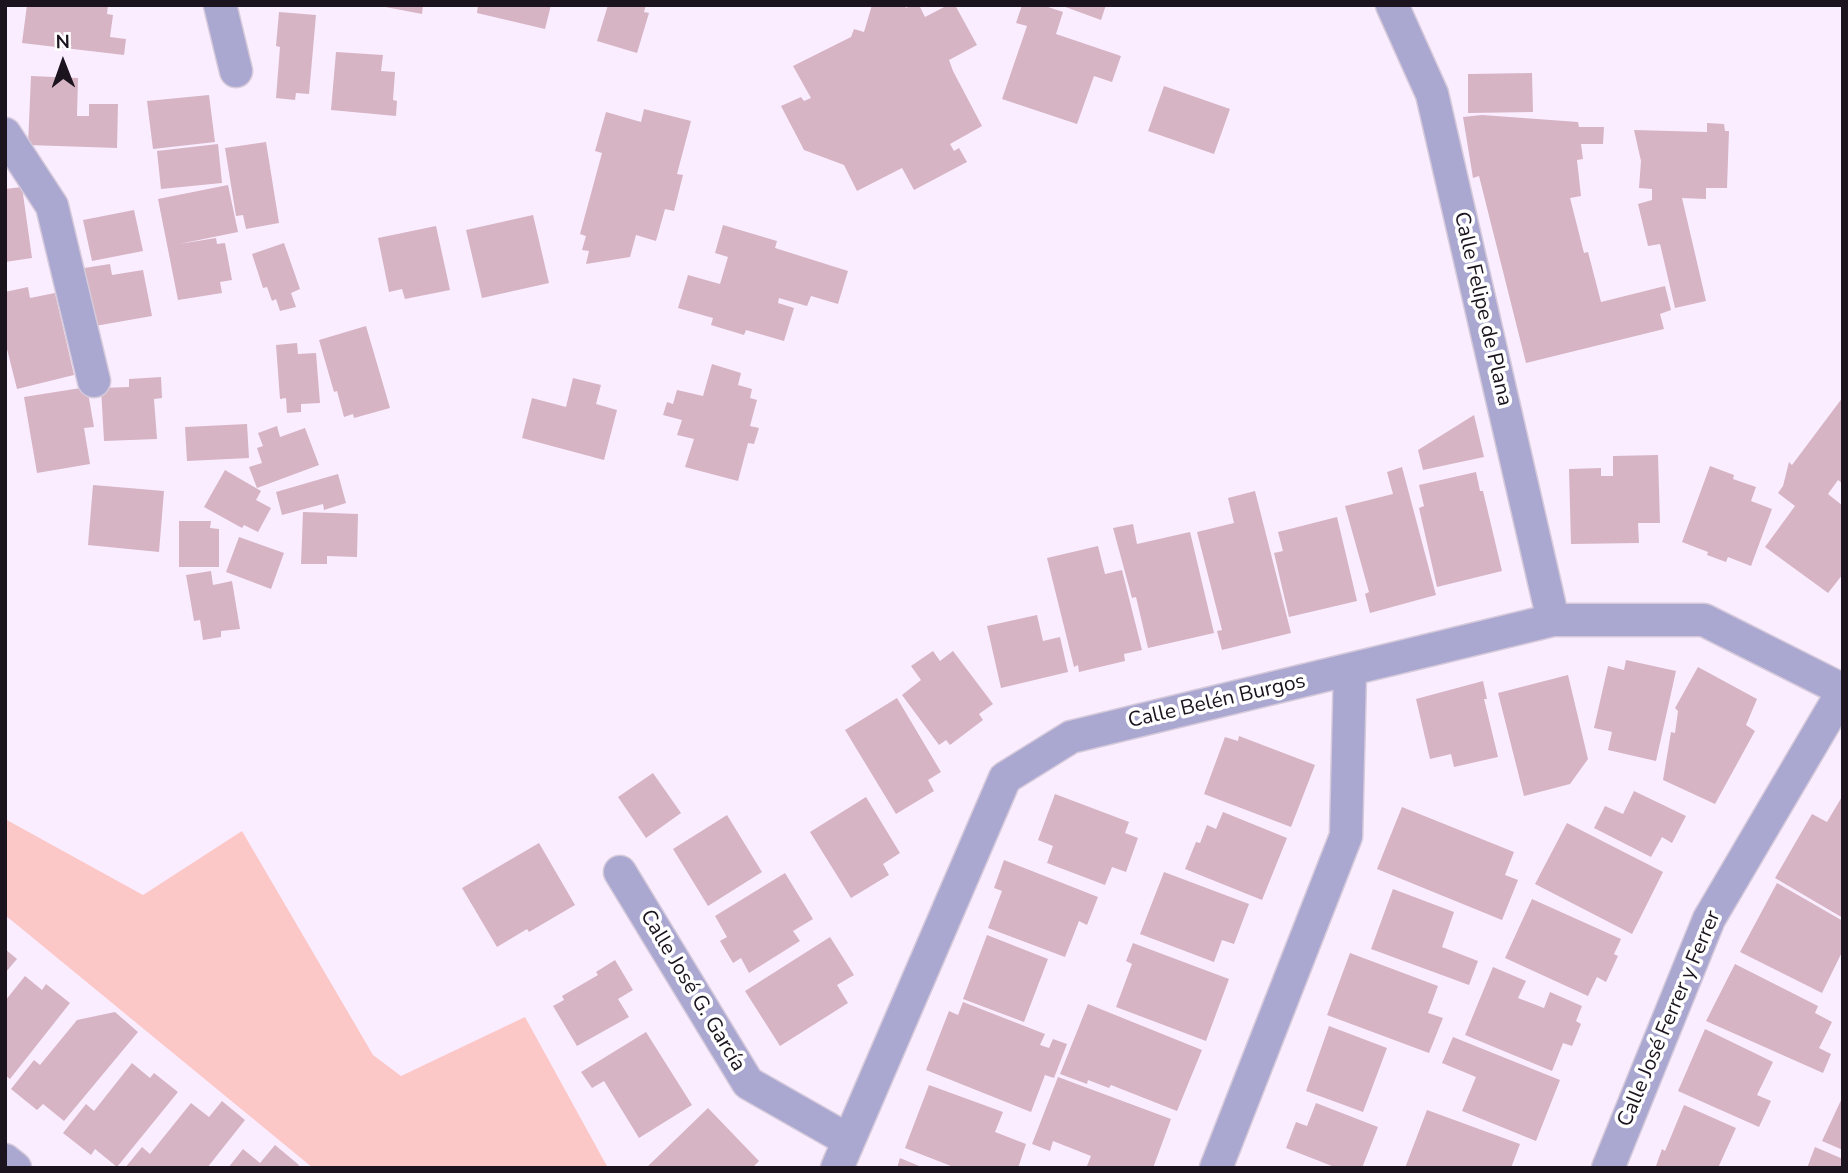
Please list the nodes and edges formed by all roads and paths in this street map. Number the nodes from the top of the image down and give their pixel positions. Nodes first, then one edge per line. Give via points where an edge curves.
1 (220, 5) edge
2 (1392, 5) edge
3 (236, 71) dead end
4 (5, 134) edge
5 (94, 382) dead end
6 (1553, 620) junction
7 (1350, 671) junction
8 (1843, 690) edge
9 (620, 872) dead end
10 (843, 1154) edge
11 (5, 1160) edge
12 (15, 1168) edge
13 (1216, 1168) edge
14 (1608, 1168) edge

1 - 3 street
2 - 6 street, Calle Felipe de Plana via 1432,94
4 - 5 street via 52,206
6 - 7 street, Calle Belén Burgos
6 - 8 street, Calle Belén Burgos via 1704,620
7 - 10 street, Calle Belén Burgos via 1071,737 1005,778
7 - 13 street via 1346,836
8 - 14 street, Calle José Ferrer y Ferrer via 1709,919
9 - 10 street, Calle José G. García via 748,1083
11 - 12 street

